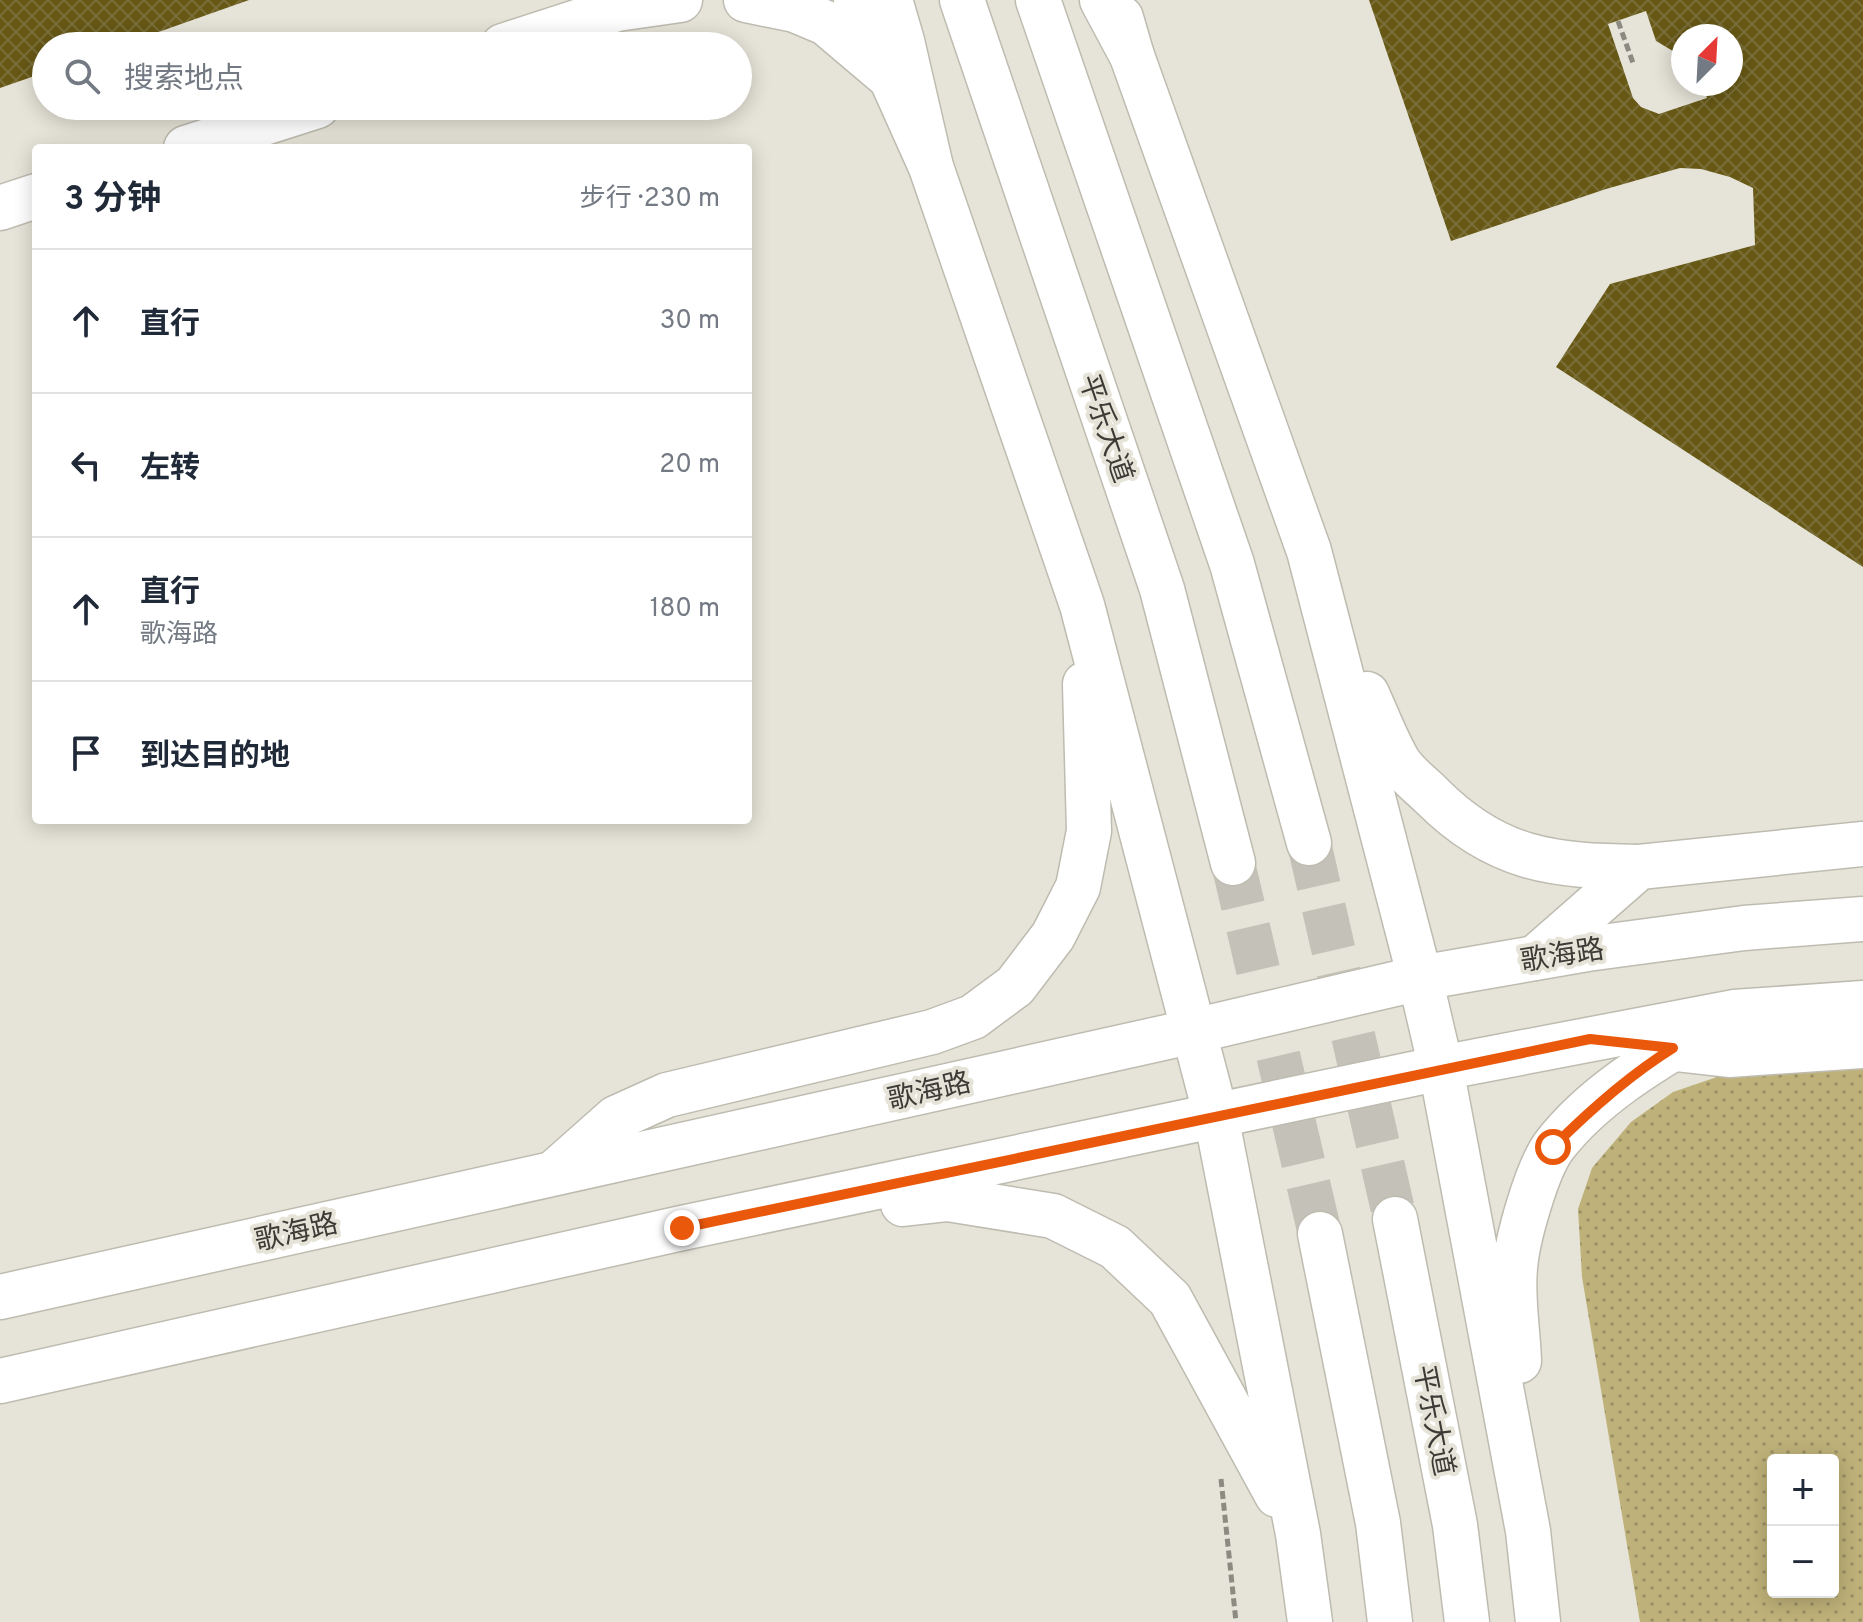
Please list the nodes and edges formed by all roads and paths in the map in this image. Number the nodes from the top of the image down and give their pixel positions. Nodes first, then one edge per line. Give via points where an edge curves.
1 (680, 0) edge
2 (746, 0) edge
3 (856, 0) edge
4 (890, 0) edge
5 (962, 0) edge
6 (1038, 0) edge
7 (1102, 0) edge
8 (1116, 0) edge
9 (624, 5) edge
10 (1618, 21) dead end
11 (544, 32) edge
12 (1132, 56) junction
13 (1633, 63) dead end
14 (891, 78) junction
15 (273, 120) edge
16 (198, 144) edge
17 (931, 167) junction
18 (32, 197) edge
19 (0, 208) edge
20 (1319, 590) junction
21 (1082, 605) junction
22 (1309, 843) tunnel mouth
23 (1863, 844) edge
24 (1233, 863) tunnel mouth
25 (1639, 867) junction
26 (1863, 919) edge
27 (1535, 958) junction
28 (1420, 978) junction
29 (1863, 1003) edge
30 (1734, 1012) junction
31 (1194, 1031) junction
32 (1590, 1039) junction
33 (1863, 1046) edge
34 (1673, 1048) junction
35 (1441, 1068) junction
36 (1216, 1116) junction
37 (554, 1173) junction
38 (1395, 1219) tunnel mouth
39 (682, 1228) junction
40 (1320, 1234) tunnel mouth
41 (0, 1297) edge
42 (0, 1381) edge
43 (1220, 1465) dead end
44 (1528, 1531) junction
45 (1298, 1534) junction
46 (1236, 1622) edge
47 (1310, 1622) edge
48 (1390, 1622) edge
49 (1467, 1622) edge
50 (1538, 1622) edge

1 - 9 main road
2 - 14 main road via 826,23
3 - 14 main road
4 - 17 main road
5 - 24 main road, 平乐大道 via 1162,589
6 - 22 main road via 1232,564
7 - 12 main road
8 - 12 main road
9 - 11 main road
10 - 13 path
12 - 20 main road
14 - 17 main road
15 - 16 main road
17 - 21 main road
18 - 19 main road
20 - 25 main road via 1399,763 1447,811 1486,841 1533,858 1575,866
20 - 28 main road
21 - 31 main road
21 - 37 main road via 1089,831 1078,887 1053,936 1015,986 973,1017 932,1032 667,1095 616,1118
23 - 25 main road
25 - 27 main road
26 - 27 main road, 歌海路 via 1744,928
27 - 28 main road, 歌海路
28 - 31 main road, 歌海路
28 - 35 main road
29 - 30 main road
30 - 32 main road
30 - 34 main road
31 - 36 main road
31 - 37 main road, 歌海路
32 - 34 main road
32 - 35 main road
33 - 34 main road via 1729,1055
34 - 44 main road via 1595,1105 1553,1147 1527,1207 1515,1269
35 - 36 main road
35 - 44 main road
36 - 39 main road
36 - 45 main road
37 - 41 main road, 歌海路
38 - 49 main road, 平乐大道 via 1455,1525
39 - 42 main road
39 - 45 main road via 948,1199 1053,1216 1115,1247 1170,1299
40 - 48 main road via 1378,1523
43 - 46 path
44 - 50 main road
45 - 47 main road

